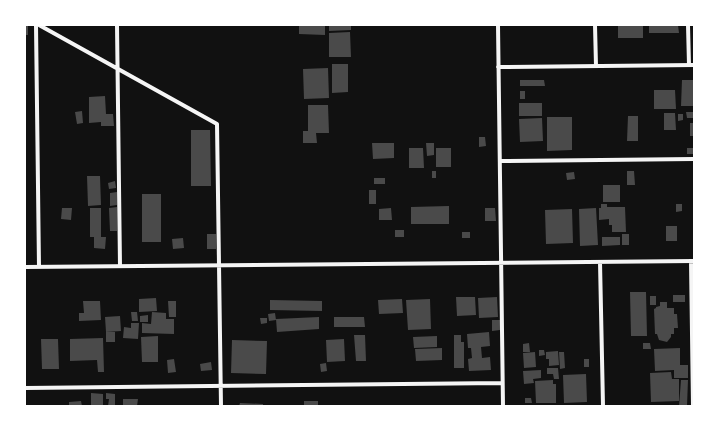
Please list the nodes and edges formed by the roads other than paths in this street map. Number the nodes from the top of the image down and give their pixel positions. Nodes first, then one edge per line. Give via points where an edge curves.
1 (36, 25) edge
2 (40, 25) edge
3 (117, 25) edge
4 (498, 25) edge
5 (595, 25) edge
6 (688, 25) edge
7 (689, 65) junction
8 (694, 65) edge
9 (596, 66) junction
10 (498, 67) junction
11 (118, 69) junction
12 (694, 159) edge
13 (500, 161) junction
14 (692, 261) edge
15 (600, 262) junction
16 (501, 263) junction
17 (219, 265) junction
18 (120, 266) junction
19 (25, 267) edge
20 (39, 267) junction
21 (693, 373) edge
22 (502, 383) junction
23 (220, 386) junction
24 (25, 388) edge
25 (221, 406) edge
26 (503, 406) edge
27 (604, 406) edge
28 (692, 406) edge

1 - 20 street
2 - 11 street
3 - 11 street
4 - 10 street
5 - 9 street
6 - 7 street
7 - 8 street
7 - 9 street
9 - 10 street
10 - 13 street
11 - 17 street via 217,124
11 - 18 street
12 - 13 street
13 - 16 street
14 - 15 street
14 - 21 street
15 - 16 street
15 - 27 street
16 - 17 street
16 - 22 street
17 - 18 street
17 - 23 street
18 - 20 street
19 - 20 street
21 - 28 street
22 - 23 street
22 - 26 street
23 - 24 street
23 - 25 street

